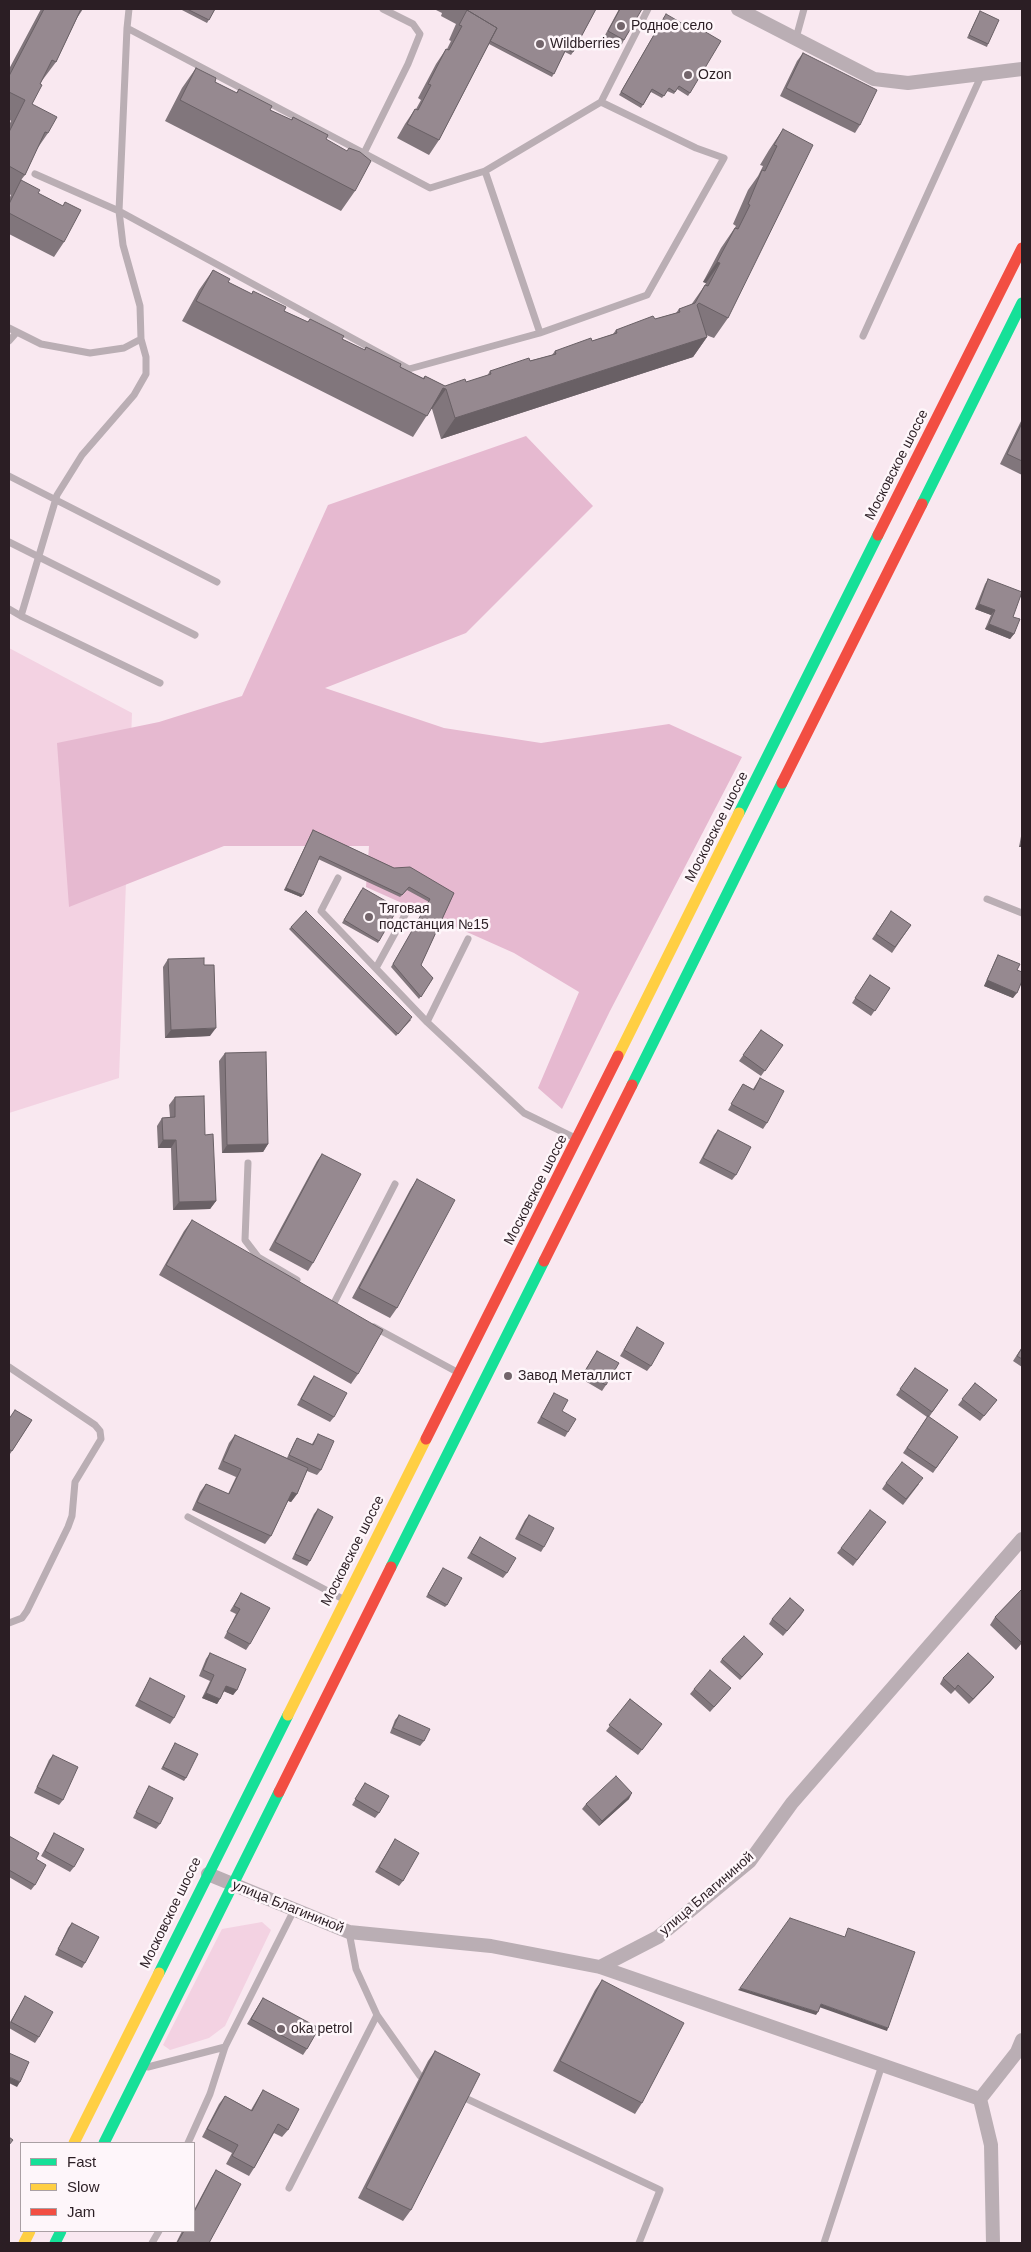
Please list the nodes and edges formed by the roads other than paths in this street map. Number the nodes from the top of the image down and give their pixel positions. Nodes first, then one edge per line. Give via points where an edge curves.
1 (129, 9) edge
2 (383, 9) edge
3 (648, 9) edge
4 (738, 9) edge
5 (804, 9) edge
6 (127, 28) junction
7 (796, 38) junction
8 (1022, 69) edge
9 (982, 74) junction
10 (601, 102) junction
11 (364, 153) junction
12 (485, 171) junction
13 (35, 174) edge
14 (119, 211) junction
15 (1022, 248) edge
16 (1022, 302) edge
17 (9, 328) edge
18 (17, 332) junction
19 (540, 333) junction
20 (863, 336) dead end
21 (141, 339) junction
22 (9, 341) edge
23 (9, 476) edge
24 (56, 499) junction
25 (9, 542) edge
26 (39, 557) junction
27 (216, 582) dead end
28 (9, 610) edge
29 (22, 616) junction
30 (195, 635) dead end
31 (160, 683) dead end
32 (338, 878) dead end
33 (987, 899) dead end
34 (406, 913) dead end
35 (1022, 913) edge
36 (468, 939) dead end
37 (376, 968) junction
38 (427, 1022) junction
39 (578, 1140) junction
40 (248, 1163) dead end
41 (395, 1184) dead end
42 (300, 1283) edge
43 (325, 1298) edge
44 (334, 1303) junction
45 (342, 1308) edge
46 (365, 1322) edge
47 (9, 1367) edge
48 (460, 1373) junction
49 (188, 1517) dead end
50 (1022, 1539) edge
51 (346, 1600) junction
52 (9, 1623) edge
53 (208, 1874) junction
54 (232, 1884) junction
55 (294, 1910) junction
56 (349, 1932) junction
57 (600, 1967) junction
58 (377, 2015) junction
59 (1022, 2040) edge
60 (225, 2047) junction
61 (882, 2065) junction
62 (141, 2069) junction
63 (420, 2076) edge
64 (465, 2098) edge
65 (980, 2099) junction
66 (74, 2142) edge
67 (104, 2142) edge
68 (188, 2142) edge
69 (289, 2188) dead end
70 (158, 2232) edge
71 (152, 2243) edge
72 (639, 2243) edge
73 (824, 2243) edge
74 (993, 2243) edge

1 - 6 lane
2 - 11 lane via 413,24 420,40
3 - 10 lane
4 - 7 street
5 - 7 lane
6 - 11 lane
6 - 14 lane
7 - 9 street via 874,78 908,83
8 - 9 street
9 - 20 lane
10 - 12 lane
10 - 19 lane via 696,148 724,158 647,295
11 - 12 lane via 430,188
12 - 19 lane
13 - 14 lane
14 - 19 lane via 409,369
14 - 21 lane via 123,245 140,306
15 - 39 main road, Московское шоссе
16 - 54 main road
17 - 18 lane
18 - 21 lane via 41,344 90,353 124,348
18 - 22 lane
21 - 24 lane via 146,374 134,395 82,455
23 - 24 lane
24 - 26 lane
24 - 27 lane
25 - 26 lane
26 - 29 lane
26 - 30 lane
28 - 29 lane
29 - 31 lane
32 - 37 lane via 321,911
33 - 35 lane
34 - 37 lane
36 - 38 lane
37 - 38 lane
38 - 39 lane via 524,1114
39 - 48 main road, Московское шоссе
40 - 42 lane via 244,1240 258,1257
41 - 44 lane
43 - 44 lane
44 - 45 lane
46 - 48 lane
47 - 52 lane via 95,1425 102,1439 75,1482 68,1527 27,1611 22,1618
48 - 51 main road, Московское шоссе
49 - 51 lane
50 - 57 street, улица Благининой via 792,1802 750,1861 658,1937
51 - 53 main road, Московское шоссе
53 - 54 street, улица Благининой
53 - 66 main road, Московское шоссе
54 - 55 street, улица Благининой
54 - 62 main road
55 - 56 street, улица Благининой
55 - 60 lane
56 - 57 street, улица Благининой via 491,1946
56 - 58 lane via 356,1969
57 - 61 street
58 - 63 lane
58 - 69 lane
59 - 65 street via 1017,2052
60 - 62 lane
60 - 68 lane via 210,2094
61 - 65 street
61 - 73 lane
62 - 67 main road
64 - 72 lane via 660,2190
65 - 74 street via 991,2145
70 - 71 lane

